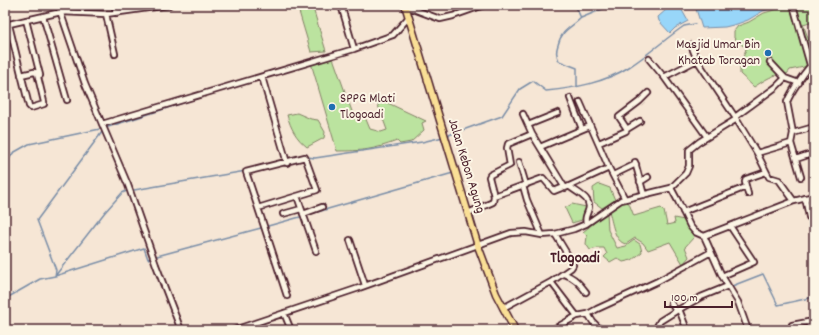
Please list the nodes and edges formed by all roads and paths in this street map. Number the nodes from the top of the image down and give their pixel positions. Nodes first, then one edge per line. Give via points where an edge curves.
1 (58, 5) edge
2 (114, 5) edge
3 (169, 5) edge
4 (341, 5) edge
5 (484, 5) edge
6 (793, 5) edge
7 (150, 6) edge
8 (405, 6) edge
9 (61, 12) junction
10 (117, 13) junction
11 (106, 14) junction
12 (43, 16) junction
13 (408, 18) junction
14 (26, 20) junction
15 (7, 25) edge
16 (691, 45) dead end
17 (354, 49) junction
18 (115, 54) dead end
19 (649, 59) dead end
20 (697, 60) junction
21 (770, 62) dead end
22 (812, 64) edge
23 (21, 75) junction
24 (262, 77) junction
25 (664, 77) junction
26 (785, 78) junction
27 (799, 83) junction
28 (648, 93) dead end
29 (570, 98) dead end
30 (67, 100) dead end
31 (580, 102) dead end
32 (47, 104) dead end
33 (558, 113) dead end
34 (523, 114) dead end
35 (735, 119) junction
36 (640, 120) dead end
37 (102, 124) junction
38 (528, 125) junction
39 (590, 126) junction
40 (814, 128) edge
41 (582, 129) junction
42 (627, 129) junction
43 (793, 133) junction
44 (532, 134) junction
45 (708, 137) junction
46 (598, 143) junction
47 (791, 143) junction
48 (540, 147) junction
49 (757, 153) junction
50 (808, 155) dead end
51 (796, 158) junction
52 (519, 162) dead end
53 (287, 163) junction
54 (609, 168) junction
55 (766, 172) junction
56 (613, 175) junction
57 (648, 177) dead end
58 (802, 177) dead end
59 (640, 182) junction
60 (524, 185) junction
61 (564, 187) junction
62 (570, 187) junction
63 (746, 187) junction
64 (671, 188) junction
65 (748, 194) dead end
66 (644, 195) junction
67 (297, 196) junction
68 (494, 196) junction
69 (814, 196) edge
70 (805, 198) junction
71 (625, 199) junction
72 (794, 201) junction
73 (814, 205) edge
74 (322, 207) dead end
75 (807, 207) junction
76 (258, 208) junction
77 (302, 211) junction
78 (683, 212) junction
79 (468, 213) junction
80 (283, 214) dead end
81 (814, 217) edge
82 (586, 224) junction
83 (730, 226) junction
84 (555, 234) junction
85 (542, 235) junction
86 (704, 236) junction
87 (350, 240) dead end
88 (478, 246) junction
89 (316, 251) dead end
90 (711, 252) junction
91 (564, 274) junction
92 (722, 276) junction
93 (551, 282) junction
94 (365, 285) junction
95 (728, 286) junction
96 (586, 292) dead end
97 (287, 296) dead end
98 (671, 303) dead end
99 (503, 308) junction
100 (677, 310) junction
101 (284, 313) junction
102 (588, 314) junction
103 (577, 316) junction
104 (792, 325) dead end
105 (182, 330) edge
106 (234, 330) edge
107 (290, 330) edge
108 (515, 330) edge
109 (552, 330) edge
110 (601, 330) edge
111 (655, 330) edge
112 (687, 330) edge
113 (748, 330) edge
114 (811, 330) edge

1 - 9 street
2 - 10 street
3 - 7 street
4 - 17 street
5 - 8 street via 440,18
6 - 22 street
7 - 10 street
8 - 13 main road, Jalan Kebon Agung
9 - 11 street
9 - 12 street
9 - 37 street via 85,84
10 - 11 street
11 - 18 street
12 - 14 street
12 - 30 street
13 - 17 street via 393,35
13 - 79 main road, Jalan Kebon Agung
14 - 15 street
14 - 32 street
15 - 23 street
16 - 20 street
17 - 24 street
19 - 25 street
20 - 25 street
20 - 35 street
21 - 26 street
22 - 27 street
23 - 23 street via 29,107 44,104 37,73
24 - 37 street
24 - 53 street
25 - 45 street
26 - 27 street
26 - 35 street
27 - 43 street via 787,102
28 - 42 street via 619,117
29 - 41 street
31 - 39 street
33 - 38 street
34 - 38 street
35 - 45 street
35 - 49 street
36 - 42 street
37 - 105 street via 128,185
38 - 44 street
39 - 41 street
39 - 46 street
40 - 43 street
41 - 48 street
42 - 46 street
43 - 47 street
44 - 48 street
44 - 68 street via 508,144 510,165 489,177
45 - 64 street via 689,150 689,166
46 - 54 street
47 - 49 street
47 - 51 street
48 - 61 street
49 - 55 street
50 - 51 street
51 - 58 street
52 - 60 street
53 - 67 street via 305,157 317,190
53 - 76 street via 246,172
54 - 56 street
54 - 62 street
55 - 63 street via 746,179
55 - 72 street via 769,177 779,180
56 - 59 street via 636,163
56 - 71 street
57 - 59 street
59 - 66 street
60 - 61 street via 543,178 554,191
60 - 68 street
60 - 85 street via 527,200
61 - 62 street
62 - 82 street via 589,203
63 - 65 street
63 - 78 street
64 - 66 street
64 - 78 street
66 - 71 street
67 - 76 street
67 - 77 street
68 - 79 street via 491,204
69 - 70 street
70 - 72 street
70 - 75 street
71 - 82 street
72 - 83 street
73 - 75 street
74 - 77 street
75 - 81 street via 809,217
76 - 97 street
77 - 80 street
77 - 89 street
78 - 86 street via 693,230
79 - 88 main road, Jalan Kebon Agung
82 - 84 street
83 - 86 street
83 - 92 street via 754,262
84 - 85 street
84 - 91 street via 573,265
85 - 88 street via 511,233
86 - 90 street
87 - 94 street
88 - 94 street
88 - 99 main road, Jalan Kebon Agung
90 - 92 street
90 - 102 street via 652,284
91 - 93 street
91 - 96 street via 574,278
92 - 95 street
93 - 99 street
93 - 103 street
94 - 101 street
95 - 100 street
95 - 113 street via 738,302
98 - 100 street
99 - 108 main road, Jalan Kebon Agung
100 - 111 street via 660,321
100 - 112 street
101 - 106 street
101 - 107 street
102 - 103 street
102 - 110 street
103 - 109 street
104 - 114 street via 808,322

